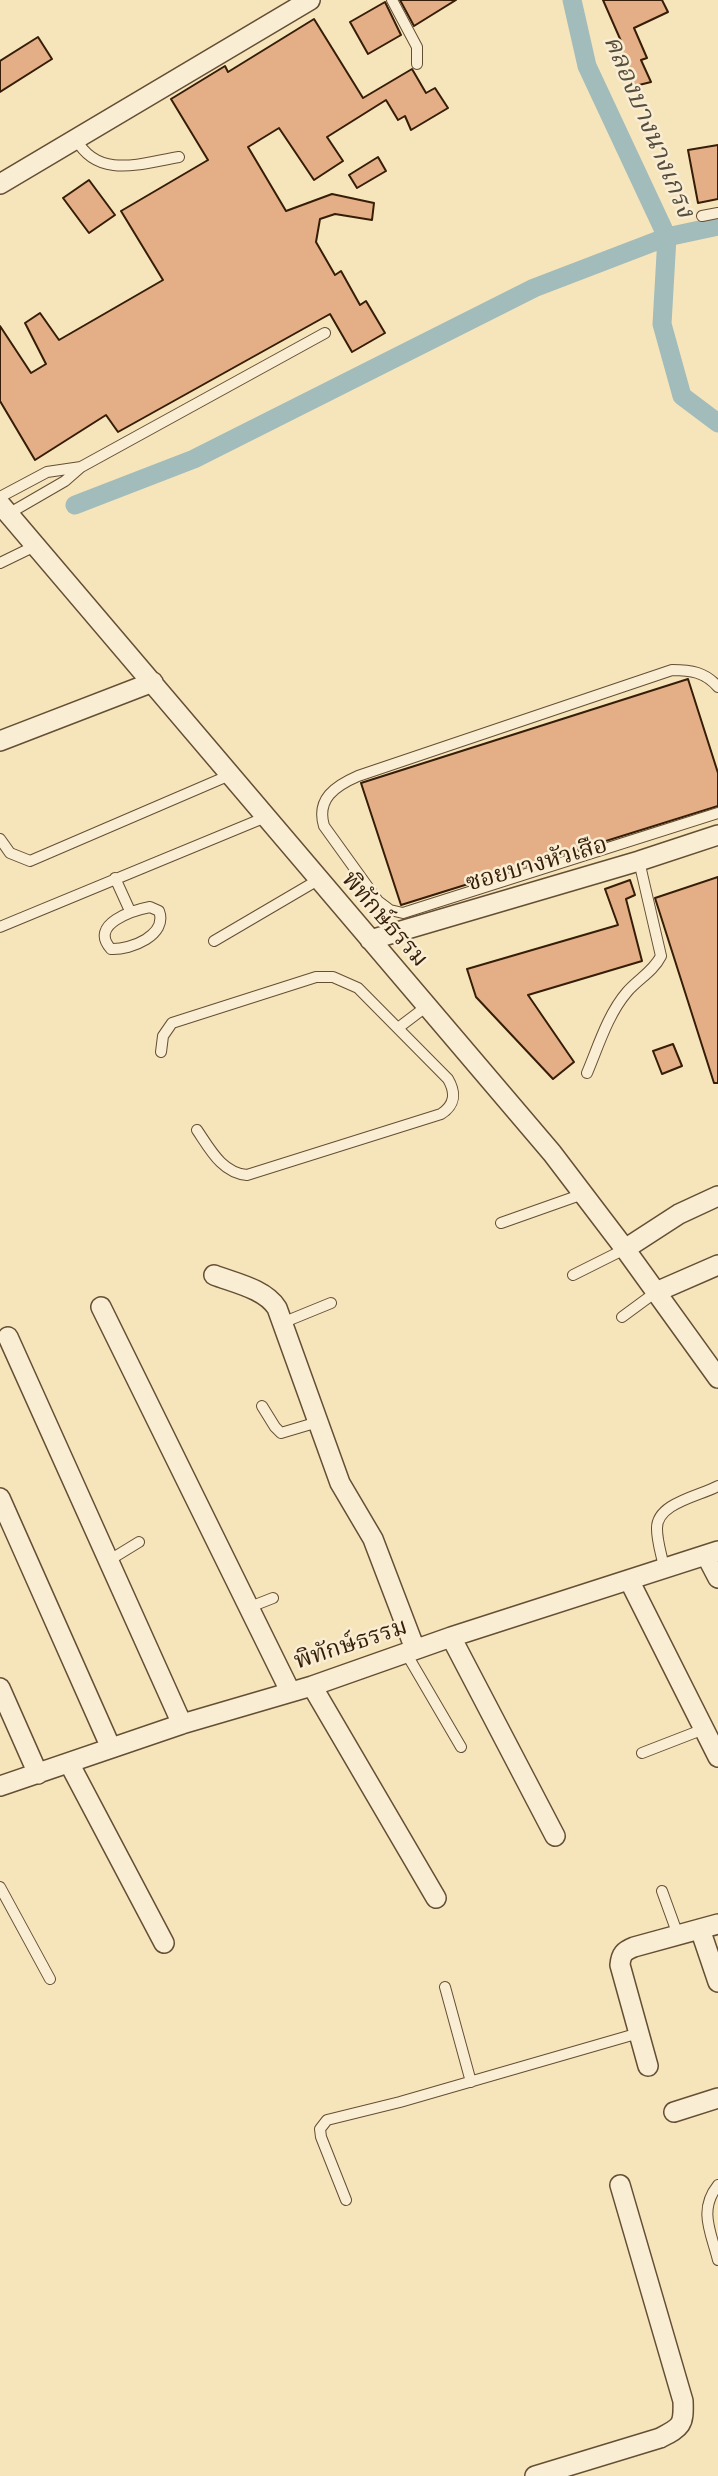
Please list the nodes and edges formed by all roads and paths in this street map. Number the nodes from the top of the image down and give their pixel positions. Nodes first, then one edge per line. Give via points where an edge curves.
1 (310, 0) edge
2 (392, 0) edge
3 (417, 64) dead end
4 (76, 139) junction
5 (179, 157) dead end
6 (0, 184) edge
7 (718, 213) edge
8 (702, 216) dead end
9 (325, 333) dead end
10 (81, 467) junction
11 (3, 505) edge
12 (35, 546) junction
13 (0, 564) edge
14 (153, 682) junction
15 (718, 687) edge
16 (0, 741) edge
17 (230, 775) junction
18 (718, 813) edge
19 (266, 817) junction
20 (718, 835) edge
21 (0, 839) edge
22 (639, 861) junction
23 (115, 878) junction
24 (318, 880) junction
25 (130, 911) junction
26 (0, 927) edge
27 (370, 940) junction
28 (214, 941) dead end
29 (427, 1006) junction
30 (398, 1028) junction
31 (161, 1052) dead end
32 (587, 1073) dead end
33 (197, 1130) dead end
34 (584, 1194) junction
35 (718, 1196) edge
36 (501, 1223) dead end
37 (625, 1249) junction
38 (718, 1265) edge
39 (214, 1275) dead end
40 (573, 1275) dead end
41 (656, 1292) junction
42 (331, 1303) dead end
43 (101, 1307) dead end
44 (622, 1317) dead end
45 (282, 1322) junction
46 (8, 1337) dead end
47 (718, 1378) edge
48 (262, 1406) dead end
49 (318, 1422) junction
50 (718, 1486) edge
51 (0, 1498) edge
52 (139, 1542) dead end
53 (712, 1553) edge
54 (108, 1561) junction
55 (664, 1569) junction
56 (718, 1578) edge
57 (629, 1580) junction
58 (273, 1598) dead end
59 (250, 1606) junction
60 (451, 1637) junction
61 (411, 1651) junction
62 (312, 1686) junction
63 (0, 1688) edge
64 (290, 1690) junction
65 (182, 1724) junction
66 (704, 1729) junction
67 (461, 1747) dead end
68 (111, 1748) junction
69 (642, 1754) dead end
70 (718, 1757) edge
71 (69, 1763) junction
72 (38, 1774) junction
73 (0, 1786) edge
74 (555, 1836) dead end
75 (0, 1888) edge
76 (662, 1891) dead end
77 (436, 1898) dead end
78 (709, 1927) edge
79 (678, 1936) junction
80 (164, 1942) dead end
81 (50, 1979) dead end
82 (718, 1982) edge
83 (446, 1987) dead end
84 (639, 2033) junction
85 (648, 2066) dead end
86 (471, 2082) junction
87 (718, 2098) edge
88 (674, 2112) dead end
89 (718, 2185) edge
90 (620, 2186) dead end
91 (346, 2200) dead end
92 (718, 2260) edge
93 (535, 2476) edge

1 - 4 street
2 - 3 lane via 417,47
4 - 5 lane via 91,159 103,164 122,166
4 - 6 street
7 - 8 lane
9 - 10 lane
10 - 11 lane via 65,481
10 - 11 lane via 47,472
11 - 12 street, พิทักษ์ธรรม
12 - 13 lane
12 - 14 street, พิทักษ์ธรรม
14 - 16 street
14 - 17 street, พิทักษ์ธรรม
15 - 18 lane via 699,672 672,670 358,776 331,791 321,816 324,827 378,901 403,913
17 - 19 street, พิทักษ์ธรรม
17 - 21 lane via 30,861 10,853
19 - 23 lane
19 - 24 street, พิทักษ์ธรรม
20 - 22 street, ซอยบางหัวเสือ
22 - 27 street, ซอยบางหัวเสือ
22 - 32 lane via 661,956 614,1011
23 - 25 lane
23 - 26 lane
24 - 27 street, พิทักษ์ธรรม
24 - 28 lane
25 - 25 lane via 150,906 159,911 160,926 155,934 121,949 111,948 106,944 108,927
27 - 29 street, พิทักษ์ธรรม
29 - 30 lane
29 - 34 street, พิทักษ์ธรรม
30 - 31 lane via 347,981 316,976 172,1023 163,1036
30 - 33 lane via 453,1088 452,1104 441,1114 247,1175 227,1169
34 - 36 lane
34 - 37 street, พิทักษ์ธรรม
35 - 37 street via 679,1214
37 - 40 lane
37 - 41 street, พิทักษ์ธรรม
38 - 41 street
39 - 45 street via 271,1299
41 - 44 lane
41 - 47 street, พิทักษ์ธรรม via 707,1355
42 - 45 lane
43 - 59 street
45 - 49 street
46 - 54 street
48 - 49 lane via 281,1433
49 - 61 street via 340,1483 373,1539
50 - 55 lane via 672,1506 659,1519 656,1529
51 - 68 street
52 - 54 lane
53 - 55 street, พิทักษ์ธรรม
53 - 56 street
54 - 65 street
55 - 57 street, พิทักษ์ธรรม
57 - 60 street, พิทักษ์ธรรม
57 - 66 street
58 - 59 lane
59 - 64 street
60 - 61 street, พิทักษ์ธรรม
60 - 74 street
61 - 62 street, พิทักษ์ธรรม
61 - 67 lane
62 - 64 street, พิทักษ์ธรรม
62 - 77 street
63 - 72 street
64 - 65 street, พิทักษ์ธรรม
65 - 68 street, พิทักษ์ธรรม
66 - 69 lane
66 - 70 street
68 - 71 street, พิทักษ์ธรรม
71 - 72 street, พิทักษ์ธรรม
71 - 80 street
72 - 73 street, พิทักษ์ธรรม
75 - 81 lane
76 - 79 lane
78 - 79 street
78 - 82 street
79 - 84 street via 625,1950 621,1956
83 - 86 lane
84 - 85 street
84 - 86 lane
86 - 91 lane via 327,2120 320,2129 321,2137
87 - 88 street
89 - 92 lane via 705,2208
90 - 93 street via 683,2402 684,2420 660,2438

